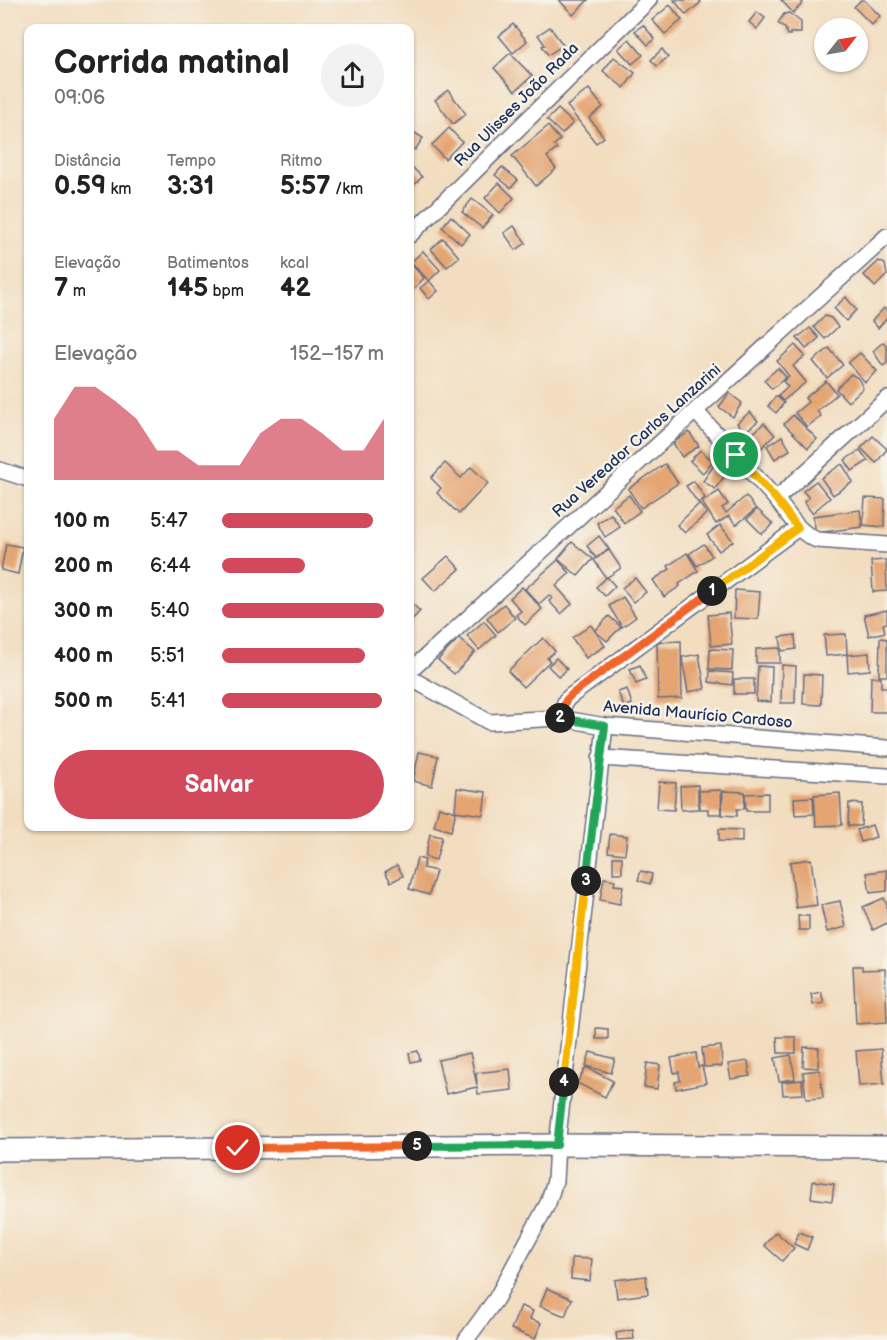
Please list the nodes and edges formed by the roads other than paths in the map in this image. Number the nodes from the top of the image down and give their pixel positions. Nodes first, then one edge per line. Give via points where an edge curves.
1 (649, 0) edge
2 (414, 231) edge
3 (887, 236) edge
4 (887, 399) edge
5 (696, 412) junction
6 (0, 470) edge
7 (24, 478) edge
8 (776, 499) junction
9 (798, 528) junction
10 (887, 545) edge
11 (414, 667) edge
12 (414, 680) edge
13 (559, 718) junction
14 (605, 726) junction
15 (887, 748) edge
16 (600, 758) junction
17 (887, 776) edge
18 (557, 1145) junction
19 (887, 1147) edge
20 (0, 1150) edge
21 (466, 1340) edge

1 - 2 street, Rua Ulisses João Rada
3 - 5 street, Rua Vereador Carlos Lanzarini
4 - 8 street
5 - 8 street
5 - 11 street, Rua Vereador Carlos Lanzarini
6 - 7 street
8 - 9 street
9 - 10 street via 817,540
9 - 13 street via 572,694
12 - 13 street, Avenida Maurício Cardoso via 489,722
13 - 14 street, Avenida Maurício Cardoso
14 - 15 street, Avenida Maurício Cardoso
14 - 16 street
16 - 17 street
16 - 18 street
18 - 19 main road
18 - 20 main road
18 - 21 street via 555,1181 548,1203 496,1299

